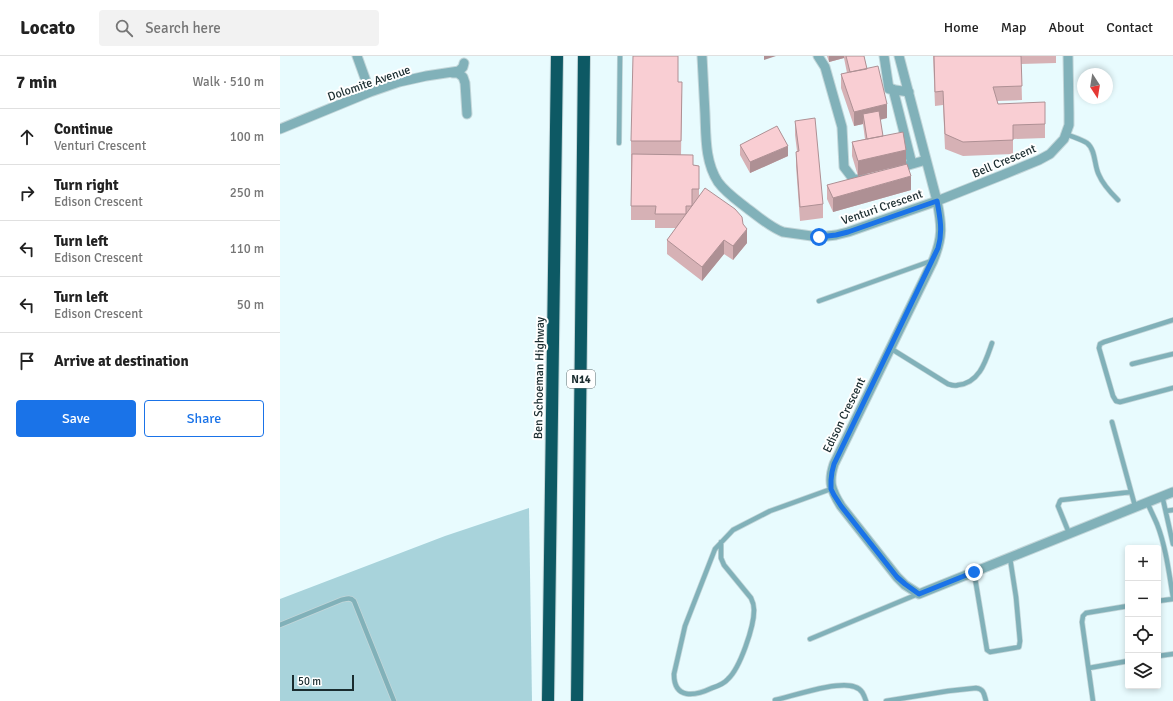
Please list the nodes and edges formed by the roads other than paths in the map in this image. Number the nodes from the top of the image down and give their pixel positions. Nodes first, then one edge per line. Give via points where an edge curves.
1 (357, 56) edge
2 (556, 56) edge
3 (584, 56) edge
4 (620, 56) edge
5 (702, 56) edge
6 (818, 56) edge
7 (884, 56) edge
8 (899, 56) edge
9 (1068, 56) edge
10 (464, 59) edge
11 (453, 73) junction
12 (465, 83) junction
13 (893, 90) junction
14 (370, 92) junction
15 (909, 92) junction
16 (467, 114) dead end
17 (280, 129) edge
18 (1066, 134) junction
19 (619, 144) dead end
20 (926, 160) junction
21 (912, 164) junction
22 (883, 172) edge
23 (868, 176) edge
24 (1118, 200) dead end
25 (937, 201) junction
26 (933, 261) junction
27 (819, 301) dead end
28 (1173, 320) edge
29 (992, 343) dead end
30 (890, 348) junction
31 (1173, 354) edge
32 (1132, 364) dead end
33 (1173, 388) edge
34 (1112, 422) dead end
35 (831, 489) junction
36 (1131, 492) junction
37 (1173, 492) edge
38 (1162, 495) junction
39 (1147, 502) junction
40 (1136, 506) junction
41 (1173, 510) edge
42 (1166, 511) junction
43 (1069, 533) junction
44 (721, 542) junction
45 (1173, 544) edge
46 (1010, 558) junction
47 (974, 572) junction
48 (919, 594) junction
49 (1173, 598) edge
50 (1161, 600) edge
51 (1125, 606) edge
52 (280, 625) edge
53 (810, 638) dead end
54 (1173, 654) edge
55 (1161, 656) edge
56 (1125, 662) edge
57 (1088, 668) junction
58 (775, 700) dead end
59 (394, 701) edge
60 (548, 701) edge
61 (577, 701) edge
62 (866, 701) edge
63 (886, 701) edge
64 (986, 701) edge
65 (1093, 701) edge

1 - 14 street
2 - 60 highway, Ben Schoeman Highway / N14
3 - 61 highway, N14
4 - 19 lane
5 - 25 street, Venturi Crescent via 707,151 712,171 724,189 770,226 783,232 826,237 848,232
6 - 23 street via 825,67 842,127 844,167 854,180
7 - 13 street via 889,89
8 - 15 street, Edison Crescent
9 - 18 street, Bell Crescent via 1070,114
10 - 11 street via 462,69
10 - 12 street
11 - 12 street via 463,76
11 - 14 street, Dolomite Avenue via 410,79
12 - 16 street
13 - 15 street
13 - 21 street
14 - 17 street, Dolomite Avenue
15 - 20 street, Edison Crescent
18 - 24 lane via 1087,143 1091,148 1098,175
18 - 25 street, Bell Crescent via 1059,146 1039,160
20 - 21 street
20 - 25 street, Edison Crescent
21 - 22 street
25 - 26 street, Edison Crescent via 941,238
26 - 27 lane
26 - 30 street, Edison Crescent
28 - 33 lane via 1104,342 1099,348 1116,401
29 - 30 lane via 983,369 970,381 958,385 948,384
30 - 35 street, Edison Crescent via 834,464
31 - 32 lane
34 - 36 lane
35 - 44 lane via 770,511 733,530
35 - 48 street via 841,506 897,577
36 - 40 lane
36 - 43 lane via 1060,501 1058,506
37 - 38 street
38 - 39 street
38 - 42 lane
39 - 40 street
39 - 49 lane via 1161,536
40 - 43 street
41 - 42 lane
42 - 45 lane
43 - 46 street
44 - 44 lane via 721,558 724,565 751,598 754,616 744,654 728,680 710,690 690,695 681,692 674,683 678,652 712,554
46 - 47 street
46 - 47 lane via 1019,626 1019,647 990,652 987,650
47 - 48 street
48 - 53 lane
49 - 50 lane
51 - 57 lane via 1090,612 1083,616
52 - 59 lane via 341,600 352,599
54 - 55 lane
56 - 57 lane
57 - 65 lane
58 - 62 lane via 848,685 862,691
63 - 64 lane via 980,688

